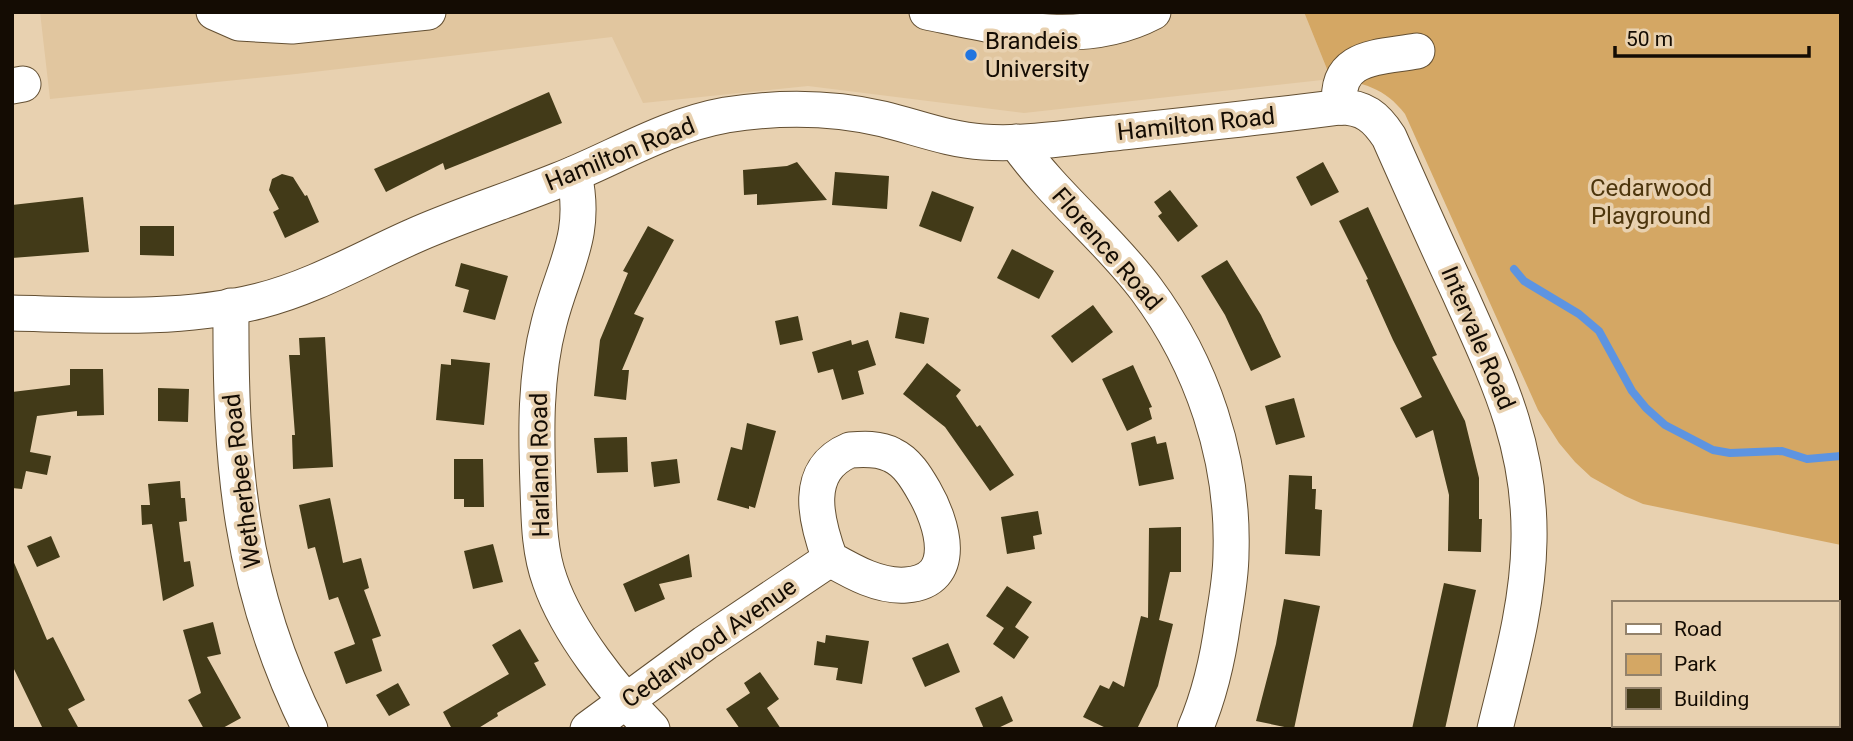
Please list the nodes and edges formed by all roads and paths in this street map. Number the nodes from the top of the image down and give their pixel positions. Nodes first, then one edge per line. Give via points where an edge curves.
1 (214, 12) edge
2 (429, 12) edge
3 (927, 12) edge
4 (1153, 12) edge
5 (266, 19) edge
6 (1417, 51) dead end
7 (1355, 111) junction
8 (1016, 142) junction
9 (574, 174) junction
10 (231, 306) junction
11 (12, 313) edge
12 (830, 559) dead end
13 (627, 701) junction
14 (310, 729) edge
15 (588, 729) edge
16 (652, 729) edge
17 (1195, 729) edge
18 (1495, 729) edge

1 - 5 street via 239,23
2 - 5 street via 292,26
3 - 4 street via 1061,33 1099,31
6 - 7 street via 1373,58 1349,69 1339,85
7 - 8 street, Hamilton Road
7 - 18 street, Intervale Road via 1389,137 1491,365 1522,452 1529,540 1526,580
8 - 9 street, Hamilton Road via 967,141 840,112 748,112 669,130
8 - 17 street, Florence Road via 1151,296 1185,350 1208,404 1225,478 1231,554 1217,656
9 - 10 street, Hamilton Road via 426,231 310,284
9 - 13 street, Harland Road via 578,233 548,324 539,379 540,538 557,598
10 - 11 street, Hamilton Road via 122,315
10 - 14 street, Wetherbee Road via 232,431 243,524 267,629
12 - 13 street, Cedarwood Avenue
13 - 15 street, Cedarwood Avenue
13 - 16 street, Harland Road

